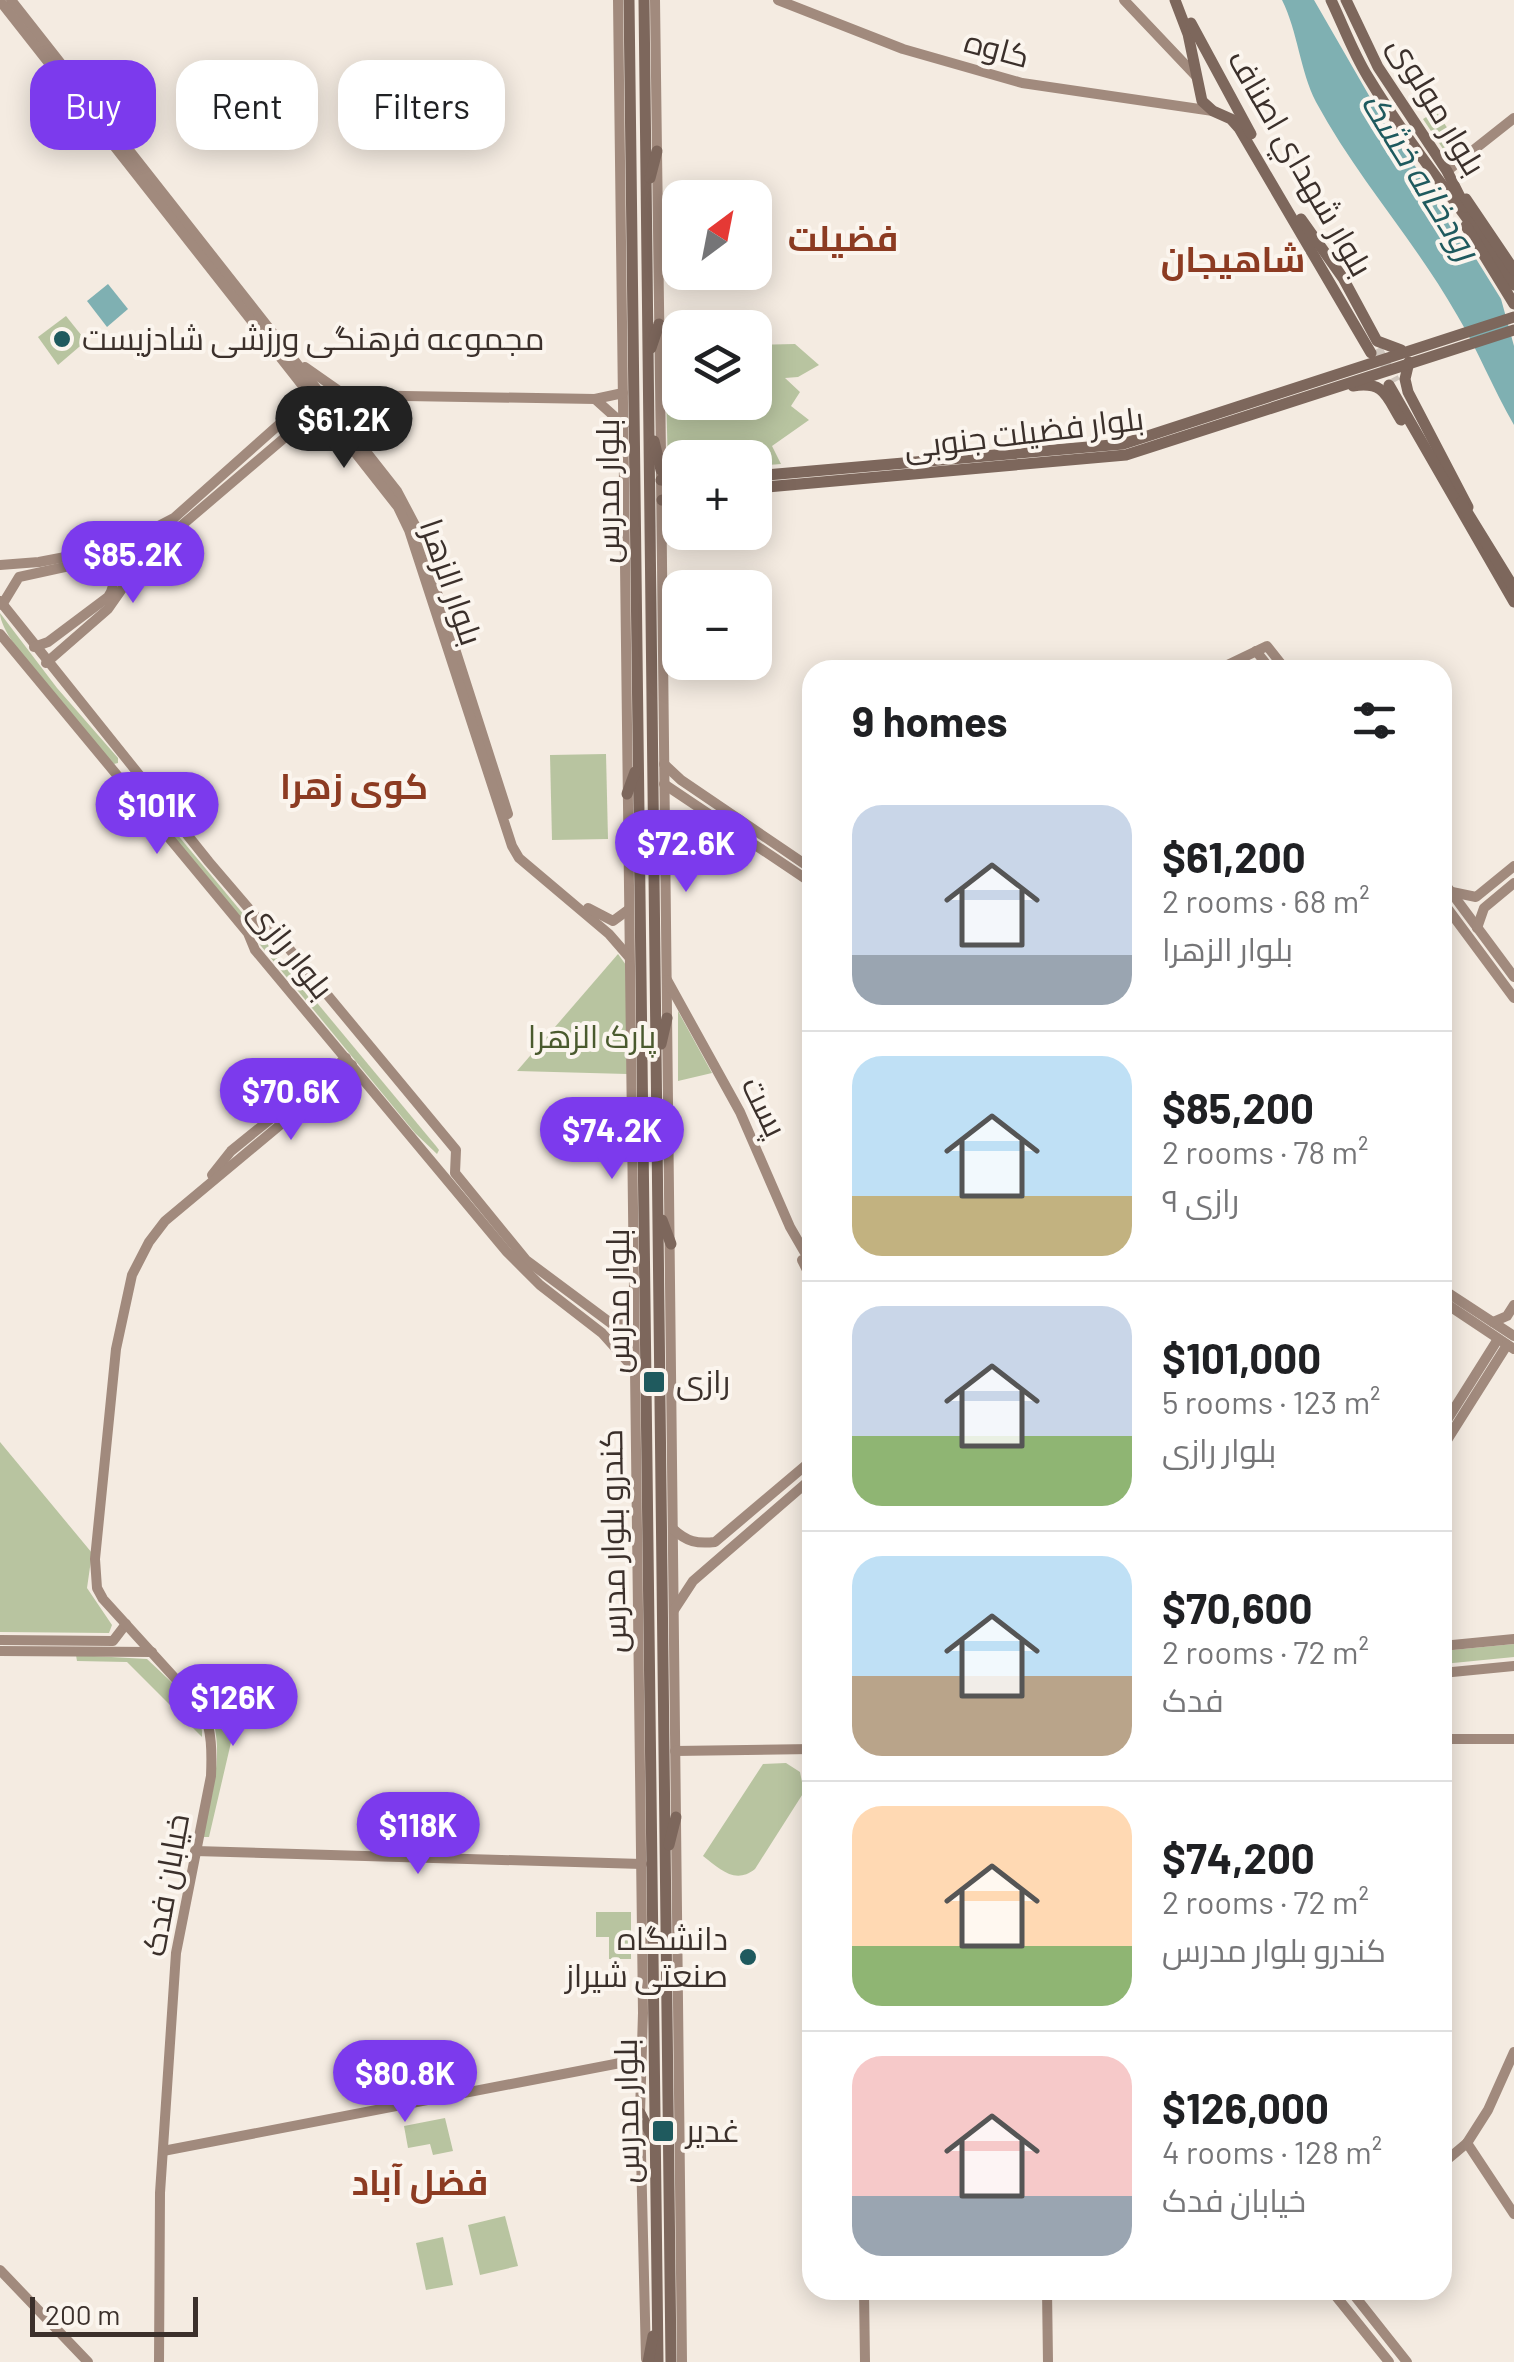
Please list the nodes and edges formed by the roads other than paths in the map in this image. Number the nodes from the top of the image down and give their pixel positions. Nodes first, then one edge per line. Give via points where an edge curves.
1 (11, 0) edge
2 (618, 0) edge
3 (628, 0) edge
4 (644, 0) edge
5 (655, 0) edge
6 (778, 0) edge
7 (1124, 0) edge
8 (1175, 0) edge
9 (1183, 0) edge
10 (1331, 0) edge
11 (1346, 0) edge
12 (0, 2) edge
13 (1191, 32) junction
14 (1167, 43) junction
15 (52, 60) edge
16 (53, 60) edge
17 (630, 72) junction
18 (644, 72) junction
19 (1200, 87) junction
20 (1184, 106) junction
21 (1213, 111) junction
22 (1514, 118) edge
23 (123, 150) edge
24 (657, 151) junction
25 (632, 152) junction
26 (621, 172) junction
27 (1447, 172) junction
28 (1436, 181) junction
29 (646, 197) junction
30 (1301, 219) junction
31 (1471, 220) junction
32 (1514, 270) edge
33 (1514, 285) edge
34 (251, 313) junction
35 (1514, 317) edge
36 (659, 324) junction
37 (1361, 338) junction
38 (648, 356) junction
39 (1407, 357) junction
40 (295, 360) junction
41 (1356, 367) junction
42 (295, 378) junction
43 (1392, 384) tunnel mouth
44 (623, 394) junction
45 (347, 395) junction
46 (1305, 396) junction
47 (594, 399) junction
48 (1277, 400) junction
49 (320, 403) junction
50 (292, 413) junction
51 (648, 417) junction
52 (304, 420) junction
53 (624, 424) junction
54 (340, 426) junction
55 (661, 476) junction
56 (772, 479) edge
57 (778, 480) junction
58 (772, 482) edge
59 (662, 500) joint
60 (625, 509) junction
61 (1467, 517) junction
62 (188, 522) junction
63 (636, 538) junction
64 (98, 561) junction
65 (5, 565) edge
66 (14, 579) junction
67 (660, 583) junction
68 (1514, 588) edge
69 (111, 598) junction
70 (1514, 602) edge
71 (1, 603) edge
72 (651, 604) junction
73 (1, 636) edge
74 (34, 647) junction
75 (52, 647) junction
76 (1262, 648) junction
77 (1237, 660) edge
78 (1267, 660) edge
79 (1275, 660) edge
80 (46, 662) junction
81 (638, 696) junction
82 (652, 696) junction
83 (639, 764) junction
84 (132, 768) junction
85 (118, 780) junction
86 (673, 785) junction
87 (628, 794) junction
88 (802, 862) edge
89 (1514, 866) edge
90 (802, 876) edge
91 (1514, 883) edge
92 (1452, 892) joint
93 (1476, 898) junction
94 (1484, 908) junction
95 (628, 909) junction
96 (1452, 915) edge
97 (612, 921) junction
98 (1477, 929) junction
99 (612, 937) junction
100 (629, 957) junction
101 (1514, 977) edge
102 (667, 980) junction
103 (1514, 998) edge
104 (687, 1011) junction
105 (667, 1013) junction
106 (349, 1062) junction
107 (656, 1063) junction
108 (631, 1066) junction
109 (644, 1088) junction
110 (456, 1150) junction
111 (436, 1165) junction
112 (658, 1208) junction
113 (790, 1227) junction
114 (670, 1244) junction
115 (802, 1248) edge
116 (802, 1260) edge
117 (1452, 1299) edge
118 (1452, 1301) edge
119 (634, 1303) junction
120 (1514, 1305) edge
121 (1493, 1322) junction
122 (1508, 1342) edge
123 (672, 1353) junction
124 (1495, 1354) junction
125 (659, 1366) junction
126 (636, 1372) junction
127 (1452, 1414) edge
128 (1452, 1430) edge
129 (802, 1469) edge
130 (802, 1487) edge
131 (654, 1497) junction
132 (673, 1529) junction
133 (708, 1543) junction
134 (720, 1558) junction
135 (649, 1593) junction
136 (638, 1606) junction
137 (664, 1612) junction
138 (126, 1624) junction
139 (674, 1626) joint
140 (0, 1640) edge
141 (1514, 1640) edge
142 (1452, 1645) edge
143 (87, 1647) junction
144 (0, 1650) edge
145 (152, 1652) junction
146 (1514, 1666) edge
147 (1452, 1672) edge
148 (1514, 1738) edge
149 (1452, 1739) edge
150 (640, 1740) junction
151 (802, 1749) edge
152 (675, 1752) junction
153 (651, 1754) junction
154 (640, 1768) junction
155 (676, 1817) junction
156 (195, 1851) junction
157 (665, 1859) junction
158 (642, 1864) junction
159 (653, 1997) junction
160 (643, 2013) junction
161 (673, 2020) junction
162 (1514, 2052) edge
163 (640, 2059) junction
164 (640, 2112) junction
165 (1467, 2143) junction
166 (656, 2144) junction
167 (163, 2152) junction
168 (1452, 2156) edge
169 (674, 2157) junction
170 (1514, 2214) edge
171 (0, 2270) edge
172 (664, 2287) junction
173 (864, 2300) edge
174 (1047, 2300) edge
175 (1338, 2300) edge
176 (1358, 2300) edge
177 (658, 2312) junction
178 (682, 2339) junction
179 (88, 2362) edge
180 (158, 2362) edge
181 (647, 2362) edge
182 (658, 2362) edge
183 (671, 2362) edge
184 (682, 2362) edge
185 (692, 2362) edge
186 (866, 2362) edge
187 (1048, 2362) edge
188 (1389, 2362) edge
189 (1406, 2362) edge

1 - 16 main road, بلوار الزهرا
2 - 26 main road, کندرو بلوار مدرس
3 - 17 main road, بلوار مدرس
4 - 18 main road, بلوار مدرس
5 - 24 main road, کندرو بلوار مدرس
6 - 20 main road, کاوه via 902,49 1022,83
7 - 14 main road
8 - 13 main road, بلوار شهداي اصناف
9 - 13 main road, بلوار شهداي اصناف
10 - 28 main road, بلوار مولوی via 1366,74
11 - 27 main road, بلوار مولوی via 1378,67
12 - 15 main road, بلوار الزهرا
13 - 14 main road
13 - 19 main road, بلوار شهداي اصناف
13 - 21 main road via 1223,102
13 - 30 main road, بلوار شهداي اصناف
14 - 19 main road
17 - 18 main road
17 - 25 main road, بلوار مدرس
18 - 29 main road, بلوار مدرس
19 - 20 main road via 1196,100
19 - 21 main road
20 - 21 main road, کاوه
21 - 37 main road, بلوار شهداي اصناف via 1238,128
22 - 27 main road
23 - 34 main road, بلوار الزهرا
24 - 29 main road
24 - 36 main road, کندرو بلوار مدرس
25 - 26 main road
25 - 63 main road, بلوار مدرس
26 - 44 main road, کندرو بلوار مدرس
27 - 31 main road, بلوار مولوی
27 - 32 main road
28 - 31 main road, بلوار مولوی
28 - 35 main road
29 - 38 main road, بلوار مدرس
30 - 37 main road, بلوار شهداي اصناف via 1374,351
30 - 39 main road via 1377,340
31 - 33 main road
34 - 40 main road, بلوار الزهرا
34 - 42 main road, بلوار الزهرا
35 - 39 main road, بلوار فضیلت جنوبی
36 - 38 main road
36 - 55 main road, کندرو بلوار مدرس
37 - 41 main road
38 - 51 main road, بلوار مدرس
39 - 41 main road, بلوار فضیلت جنوبی
39 - 46 main road, بلوار فضیلت جنوبی
39 - 61 main road via 1408,392
40 - 45 main road
40 - 49 main road, بلوار الزهرا
41 - 48 main road, بلوار فضیلت جنوبی
42 - 49 main road, بلوار الزهرا
42 - 50 main road
43 - 61 main road
44 - 47 main road
44 - 53 main road, کندرو بلوار مدرس
45 - 47 main road
45 - 49 main road
45 - 54 main road
46 - 48 main road, بلوار فضیلت جنوبی
46 - 61 main road via 1359,385 1381,388
47 - 53 main road
48 - 57 main road, بلوار فضیلت جنوبی via 1123,444
49 - 50 main road
49 - 52 main road
49 - 54 main road, بلوار الزهرا
50 - 52 main road
50 - 65 main road via 160,526 86,552
51 - 55 main road
51 - 72 main road, بلوار مدرس
52 - 54 main road
52 - 62 main road
53 - 60 main road, کندرو بلوار مدرس
54 - 97 main road, بلوار الزهرا via 397,491 416,527 523,853 588,909
54 - 99 main road, بلوار الزهرا via 410,530 518,858
55 - 59 main road, کندرو بلوار مدرس
56 - 57 main road, بلوار فضیلت جنوبی
57 - 58 main road, بلوار فضیلت جنوبی
59 - 67 main road, کندرو بلوار مدرس
60 - 63 main road
60 - 87 main road, کندرو بلوار مدرس
61 - 68 main road
61 - 70 main road
62 - 64 main road
62 - 69 main road
63 - 81 main road, بلوار مدرس
64 - 66 main road
64 - 69 main road via 112,576
65 - 66 main road
66 - 71 main road
67 - 72 main road
67 - 86 main road, کندرو بلوار مدرس via 664,764
69 - 75 main road via 108,609
71 - 74 main road, بلوار رازی
72 - 82 main road, بلوار مدرس
73 - 85 main road, بلوار رازی
74 - 75 main road
74 - 80 main road, بلوار رازی
75 - 80 main road
76 - 77 main road
76 - 78 main road
76 - 79 main road
80 - 84 main road, بلوار رازی
81 - 82 main road
81 - 83 main road, بلوار مدرس
82 - 107 main road, بلوار مدرس
83 - 87 main road
83 - 109 main road, بلوار مدرس
84 - 85 main road
84 - 110 main road, بلوار رازی
85 - 106 main road, بلوار رازی
86 - 88 main road
86 - 90 main road
86 - 102 main road, کندرو بلوار مدرس
87 - 95 main road, کندرو بلوار مدرس
89 - 93 main road
91 - 94 main road
92 - 93 main road
92 - 98 main road
93 - 94 main road
94 - 98 main road
95 - 97 main road
95 - 100 main road, کندرو بلوار مدرس
96 - 103 main road
97 - 99 main road via 619,930
98 - 101 main road
99 - 100 main road, بلوار الزهرا
100 - 108 main road, کندرو بلوار مدرس
102 - 104 main road, پست
102 - 105 main road, کندرو بلوار مدرس
104 - 105 main road via 676,1004
104 - 113 main road, پست
105 - 107 main road
105 - 114 main road, کندرو بلوار مدرس
106 - 111 main road, بلوار رازی
106 - 138 main road, خیابان فدک via 166,1222 132,1275 116,1349 96,1576 97,1588
107 - 112 main road, بلوار مدرس
108 - 109 main road
108 - 119 main road, کندرو بلوار مدرس
109 - 131 main road, بلوار مدرس
110 - 111 main road
110 - 119 main road, بلوار رازی via 455,1173 547,1278 618,1325
111 - 126 main road, بلوار رازی via 523,1269 602,1333
112 - 114 main road
112 - 125 main road, بلوار مدرس
113 - 115 main road, پست
113 - 116 main road, پست
114 - 123 main road, کندرو بلوار مدرس
117 - 121 main road
118 - 122 main road
119 - 126 main road, کندرو بلوار مدرس
120 - 121 main road
121 - 122 main road
122 - 124 main road
123 - 125 main road
123 - 132 main road, کندرو بلوار مدرس
124 - 127 main road
124 - 128 main road
125 - 131 main road, بلوار مدرس
126 - 136 main road, کندرو بلوار مدرس
129 - 133 main road
130 - 134 main road
131 - 135 main road, بلوار مدرس
131 - 137 main road, بلوار مدرس
132 - 133 main road via 684,1539
132 - 137 main road, کندرو بلوار مدرس
133 - 134 main road via 707,1554
134 - 137 main road
135 - 136 main road
135 - 137 main road, بلوار مدرس
136 - 137 main road
136 - 150 main road, کندرو بلوار مدرس
137 - 139 main road
137 - 153 main road, بلوار مدرس
137 - 157 main road, بلوار مدرس
138 - 143 main road via 113,1640
138 - 145 main road, خیابان فدک
139 - 152 main road, کندرو بلوار مدرس
140 - 143 main road
141 - 142 main road
143 - 144 main road
143 - 145 main road
145 - 156 main road, خیابان فدک via 203,1709 211,1728 211,1776
146 - 147 main road
148 - 149 main road
150 - 153 main road
150 - 154 main road, کندرو بلوار مدرس
151 - 152 main road
152 - 155 main road, کندرو بلوار مدرس
153 - 154 main road
153 - 159 main road, بلوار مدرس
154 - 158 main road, کندرو بلوار مدرس
155 - 157 main road
155 - 161 main road, کندرو بلوار مدرس
156 - 158 main road
156 - 167 main road, خیابان فدک via 176,1952
157 - 161 main road, بلوار مدرس
158 - 160 main road, کندرو بلوار مدرس
159 - 160 main road
159 - 166 main road, بلوار مدرس
160 - 163 main road, کندرو بلوار مدرس
161 - 169 main road, بلوار مدرس
162 - 165 main road
163 - 164 main road, کندرو بلوار مدرس
163 - 167 main road
164 - 166 main road
164 - 181 main road, کندرو بلوار مدرس
165 - 168 main road
165 - 170 main road
166 - 172 main road, بلوار مدرس
167 - 180 main road, خیابان فدک
169 - 172 main road, بلوار مدرس
169 - 178 main road
171 - 179 main road
172 - 177 main road, بلوار مدرس
172 - 183 main road, بلوار مدرس
173 - 186 main road
174 - 187 main road
175 - 188 main road
176 - 189 main road
177 - 181 main road
177 - 182 main road, بلوار مدرس
178 - 184 main road
178 - 185 main road

